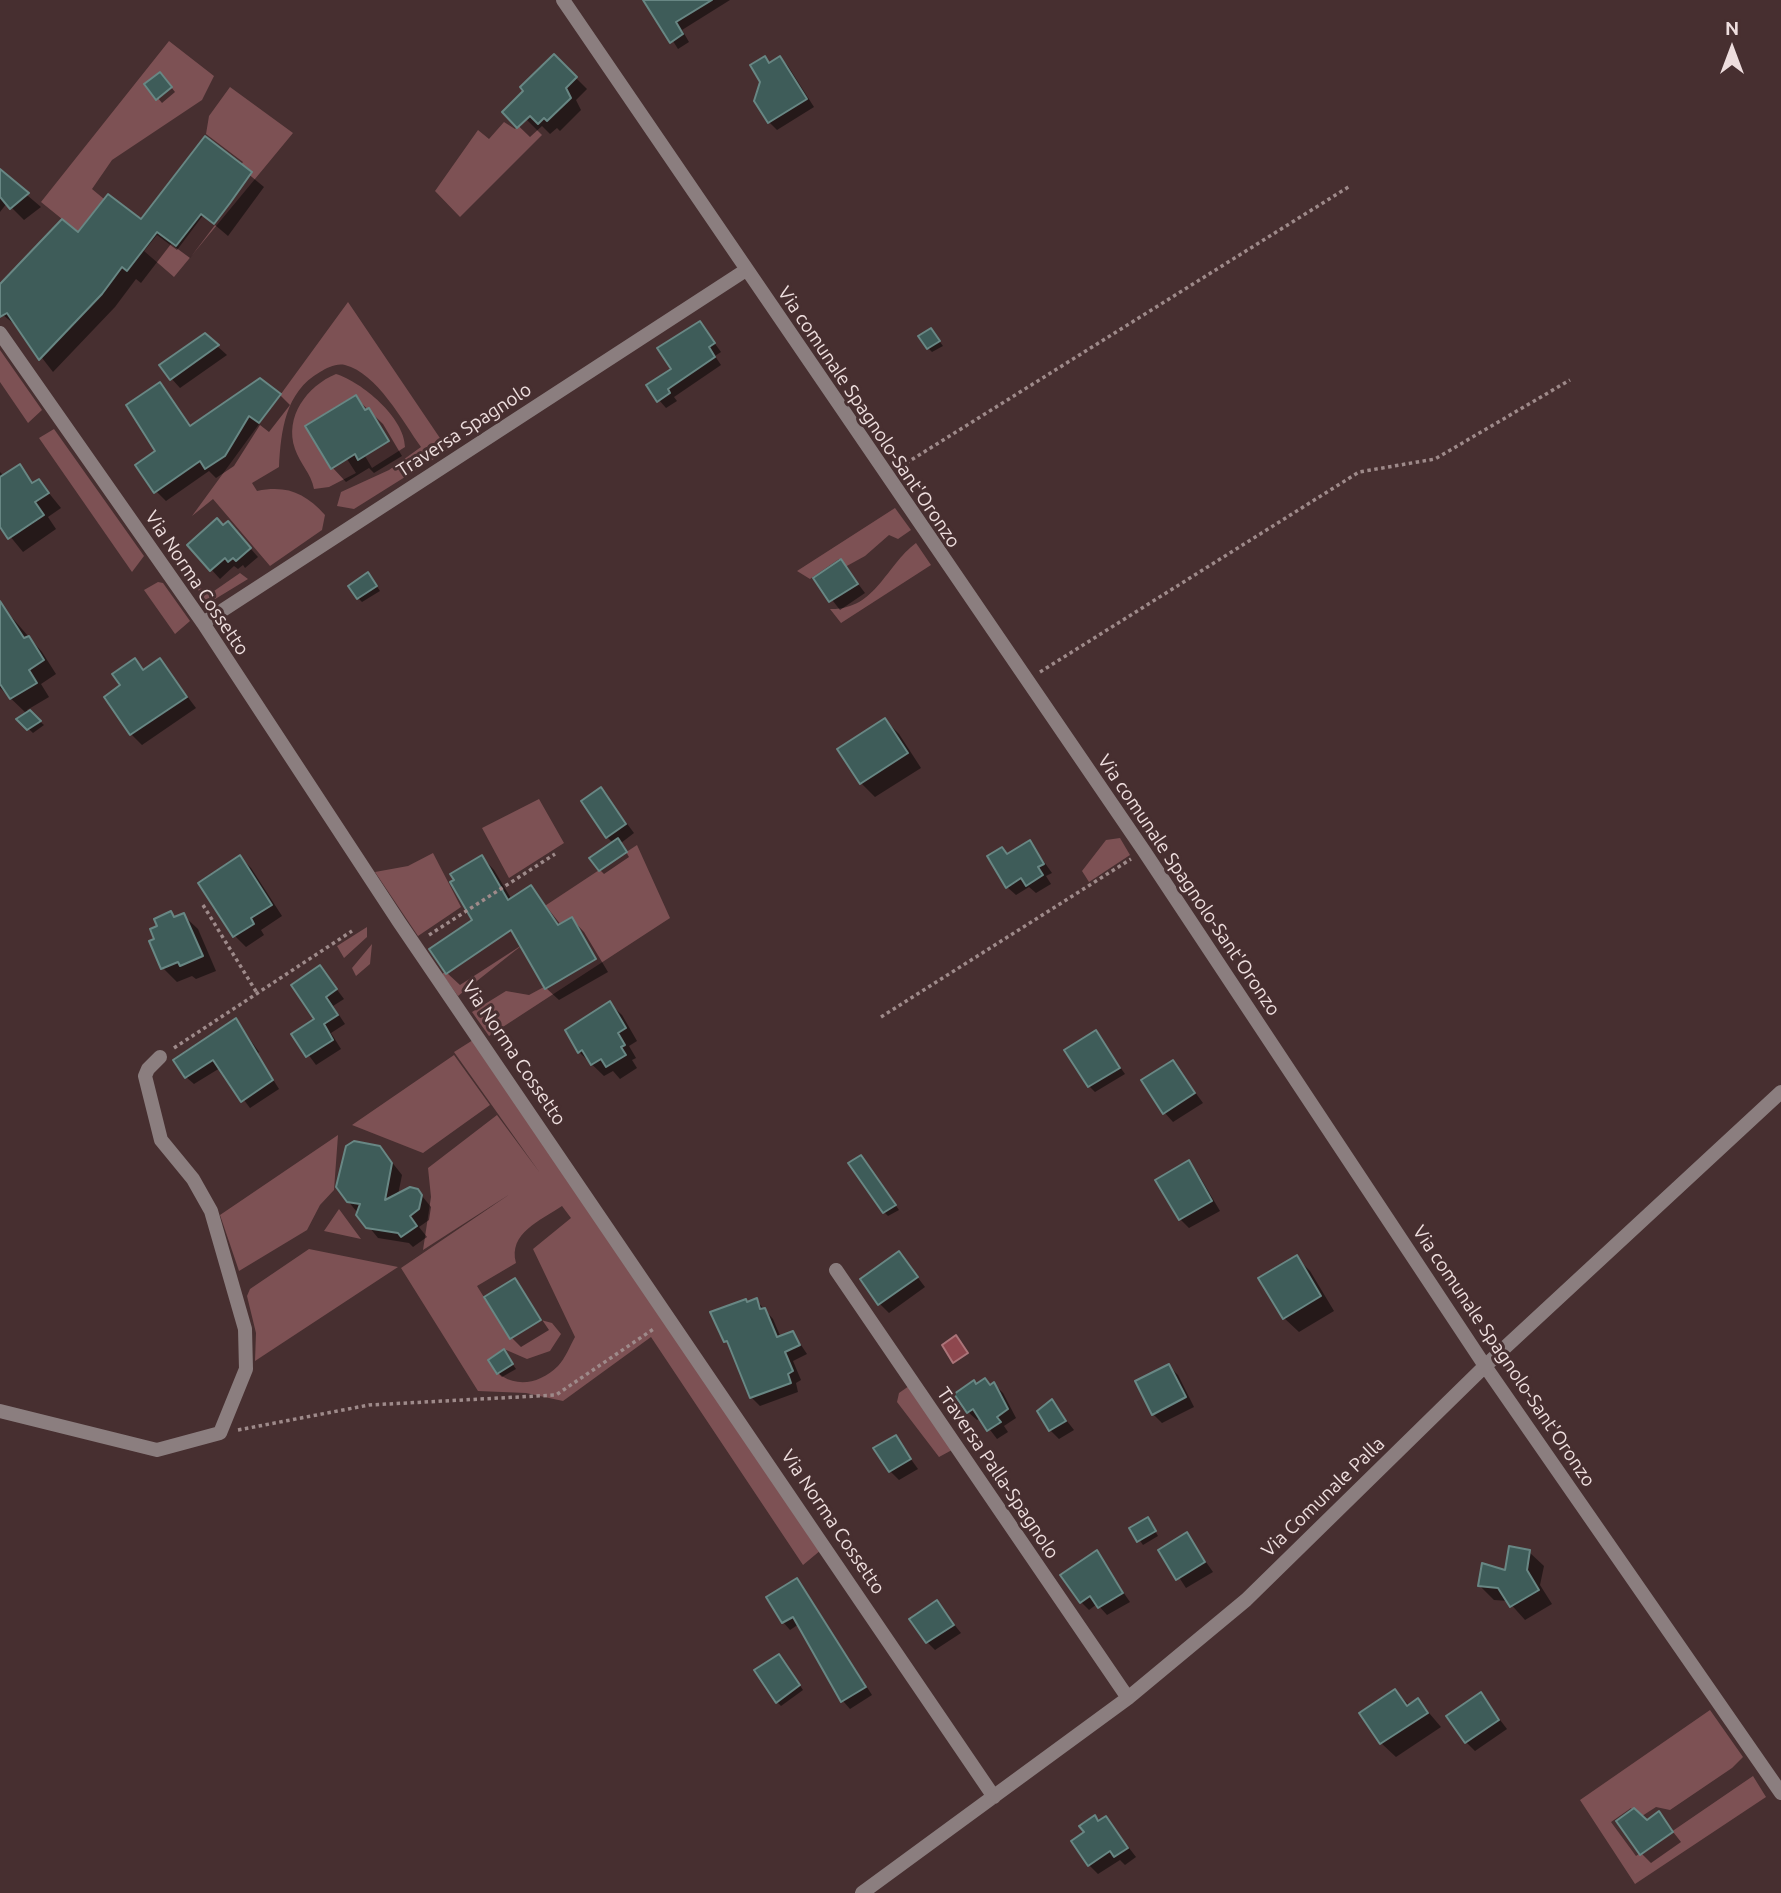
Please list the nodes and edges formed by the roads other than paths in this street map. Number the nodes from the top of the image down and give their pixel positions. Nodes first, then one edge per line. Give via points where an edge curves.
1 (563, 0) edge
2 (746, 270) junction
3 (0, 333) edge
4 (203, 623) junction
5 (160, 1057) road end
6 (1781, 1092) edge
7 (836, 1270) dead end
8 (1485, 1366) junction
9 (0, 1411) edge
10 (1128, 1698) junction
11 (1781, 1793) edge
12 (994, 1797) junction
13 (862, 1893) edge

1 - 2 street, Via comunale Spagnolo-Sant'Oronzo
2 - 4 street, Traversa Spagnolo
2 - 8 street, Via comunale Spagnolo-Sant'Oronzo via 1144,851
3 - 4 street, Via Norma Cossetto
4 - 12 street, Via Norma Cossetto via 415,944
5 - 9 street via 145,1076 162,1140 211,1211 245,1329 246,1369 220,1433 157,1450
6 - 8 street, Via Comunale Palla
7 - 10 street, Traversa Palla-Spagnolo
8 - 10 street, Via Comunale Palla via 1246,1600
8 - 11 street, Via comunale Spagnolo-Sant'Oronzo
10 - 12 street, Via Comunale Palla
12 - 13 street, Via Comunale Palla

